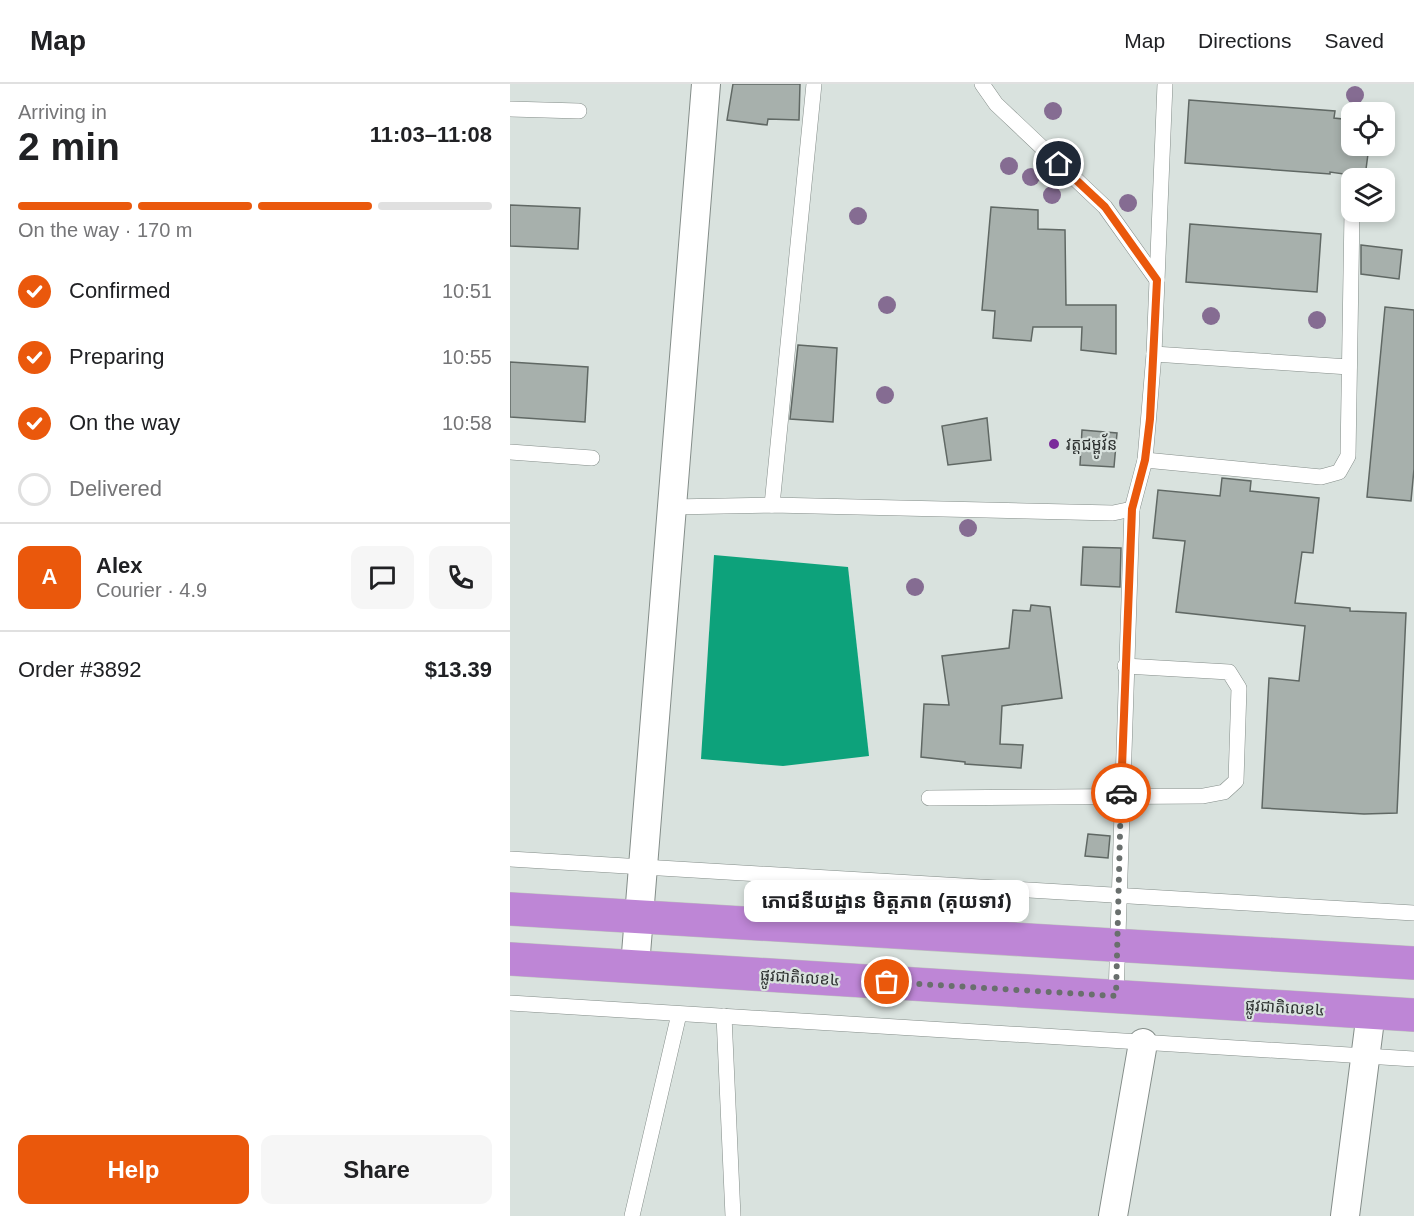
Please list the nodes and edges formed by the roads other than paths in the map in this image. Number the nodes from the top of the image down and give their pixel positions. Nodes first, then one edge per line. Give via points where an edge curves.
1 (706, 84) edge
2 (814, 84) edge
3 (982, 84) edge
4 (1165, 84) edge
5 (510, 110) edge
6 (579, 111) dead end
7 (1352, 222) edge
8 (1157, 280) junction
9 (1154, 354) junction
10 (1350, 367) junction
11 (510, 452) edge
12 (592, 458) dead end
13 (1145, 460) junction
14 (772, 505) junction
15 (672, 507) junction
16 (1132, 509) junction
17 (1125, 666) junction
18 (1121, 796) junction
19 (929, 798) dead end
20 (510, 859) edge
21 (642, 867) junction
22 (1119, 896) junction
23 (510, 909) edge
24 (1414, 913) edge
25 (638, 916) junction
26 (1117, 945) junction
27 (1177, 949) junction
28 (510, 959) edge
29 (1414, 963) edge
30 (635, 966) junction
31 (1116, 996) junction
32 (1175, 1000) junction
33 (510, 1003) edge
34 (1371, 1012) junction
35 (678, 1014) junction
36 (1414, 1015) edge
37 (724, 1016) junction
38 (1143, 1042) junction
39 (1364, 1056) junction
40 (1414, 1059) edge
41 (632, 1216) edge
42 (732, 1216) edge
43 (1113, 1216) edge
44 (1345, 1216) edge

1 - 15 street
2 - 14 lane
3 - 8 lane via 996,104 1105,207
4 - 8 lane
5 - 6 lane
7 - 10 lane
8 - 9 lane
9 - 10 lane
9 - 13 lane
10 - 13 lane via 1348,456 1339,472 1321,477
11 - 12 lane
13 - 16 lane
14 - 15 lane
14 - 16 lane via 1113,513
15 - 21 street
16 - 17 lane
17 - 18 lane
17 - 18 lane via 1229,672 1239,687 1236,781 1224,792 1203,795
18 - 19 lane
18 - 22 lane
20 - 21 lane
21 - 22 lane
21 - 25 street
22 - 24 lane
22 - 26 lane
23 - 25 highway
25 - 26 highway
25 - 30 street
26 - 27 highway
26 - 31 lane
27 - 29 highway
27 - 32 highway
28 - 30 highway, ផ្លូវជាតិលេខ៤
30 - 31 highway, ផ្លូវជាតិលេខ៤
31 - 32 highway, ផ្លូវជាតិលេខ៤
32 - 34 highway, ផ្លូវជាតិលេខ៤
33 - 35 lane
34 - 36 highway, ផ្លូវជាតិលេខ៤
34 - 39 street
35 - 37 lane
35 - 41 lane
37 - 38 lane
37 - 42 lane
38 - 39 lane
38 - 43 street
39 - 40 lane
39 - 44 street

